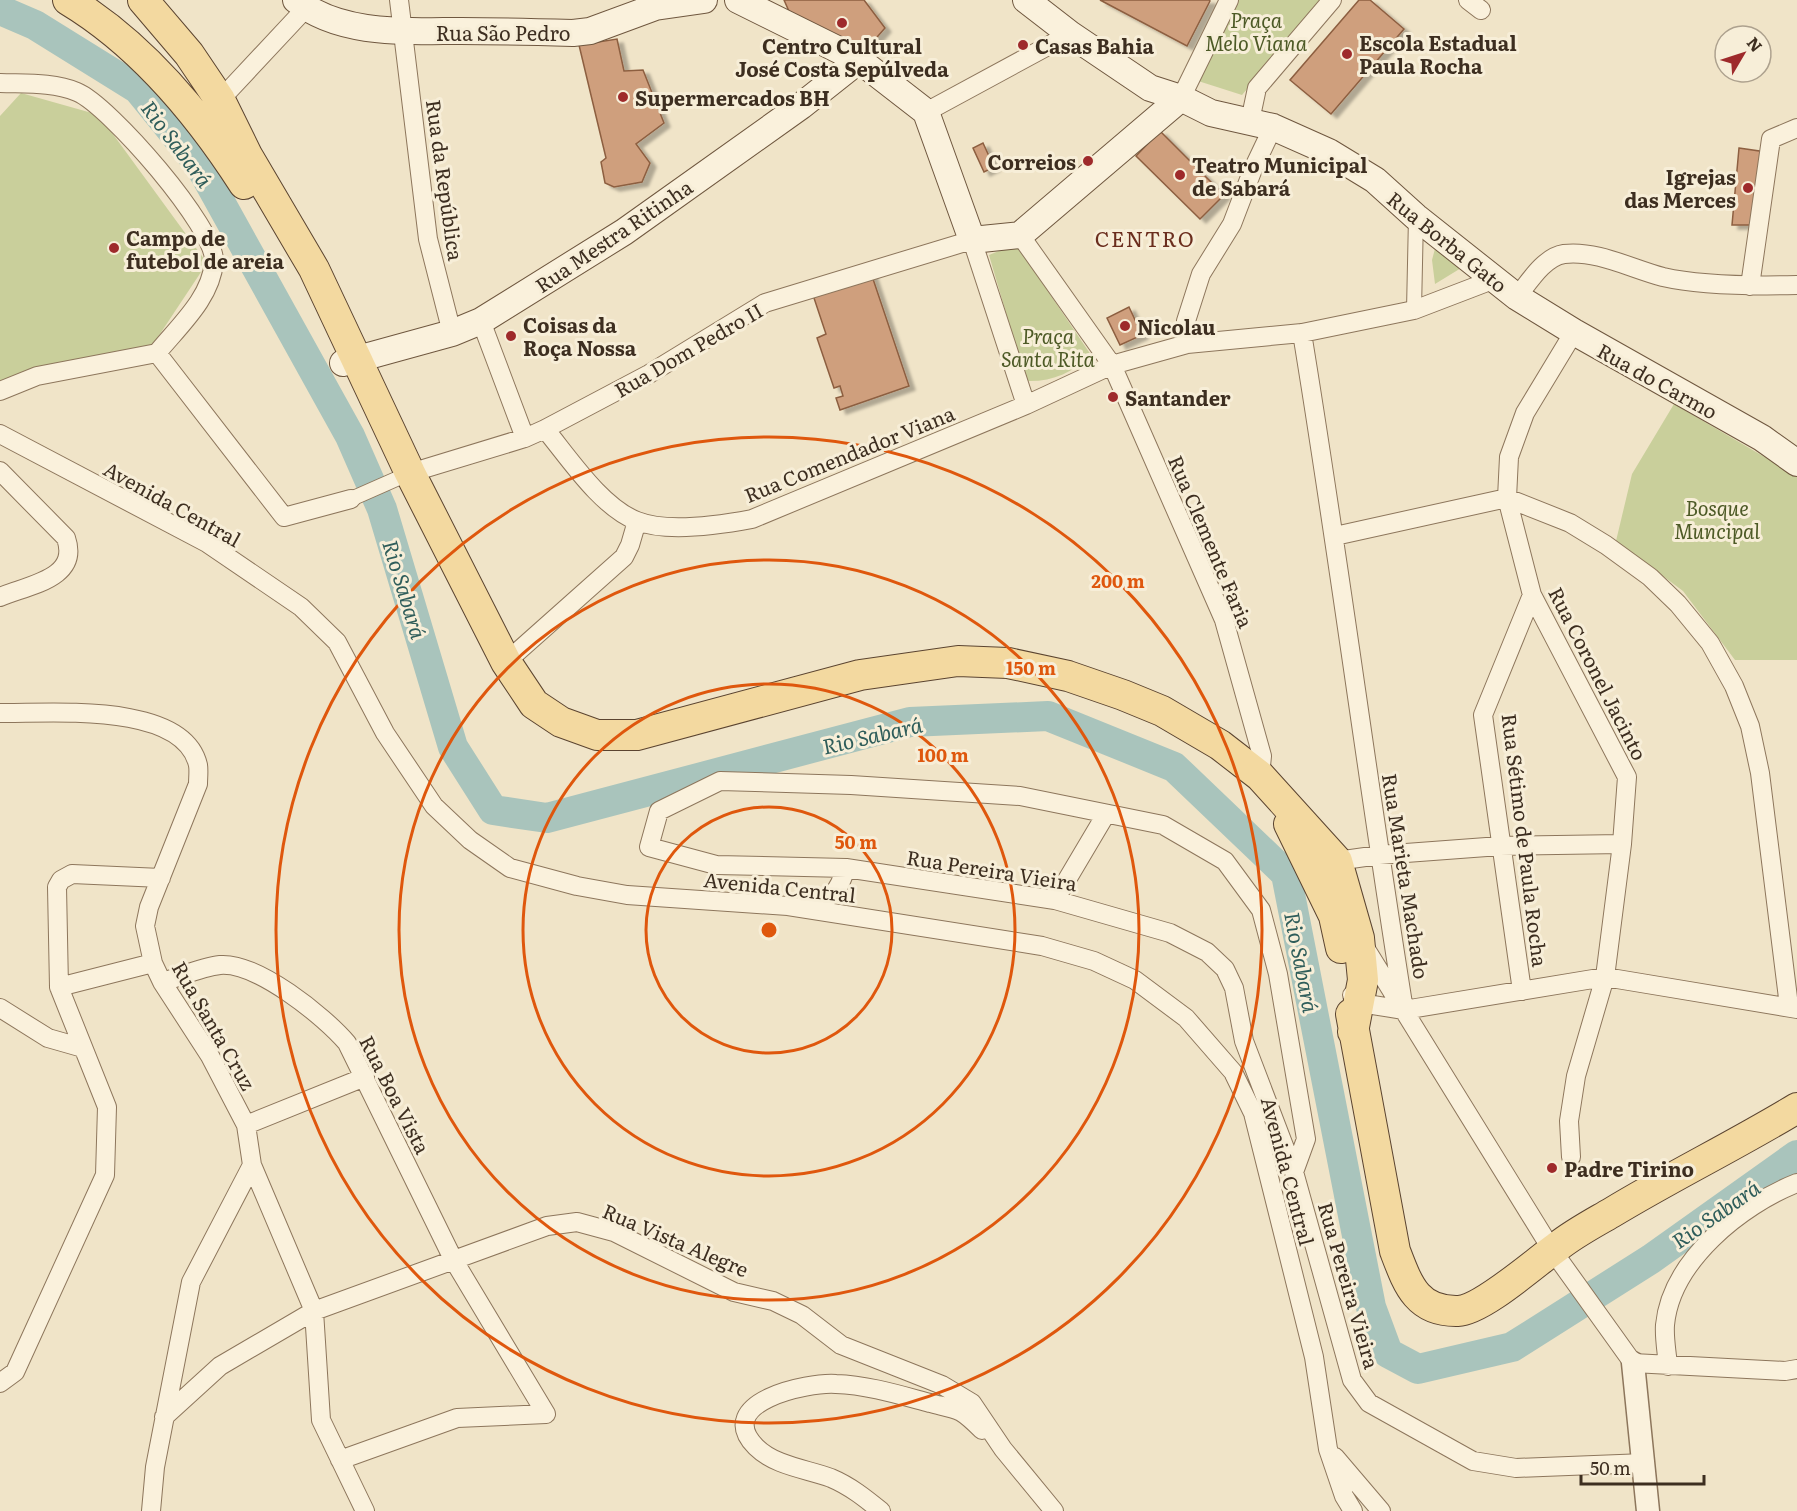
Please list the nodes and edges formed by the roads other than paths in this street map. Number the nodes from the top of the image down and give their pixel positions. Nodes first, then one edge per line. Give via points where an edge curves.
1 (68, 0) edge
2 (143, 0) edge
3 (399, 0) edge
4 (704, 0) edge
5 (738, 0) edge
6 (1026, 0) edge
7 (1229, 0) edge
8 (1332, 0) edge
9 (654, 3) edge
10 (302, 4) edge
11 (405, 32) junction
12 (1070, 34) junction
13 (859, 60) junction
14 (0, 83) edge
15 (1181, 98) junction
16 (220, 100) junction
17 (926, 111) junction
18 (1262, 124) junction
19 (1797, 128) edge
20 (1416, 217) junction
21 (1020, 235) junction
22 (972, 240) junction
23 (1495, 279) junction
24 (1797, 285) edge
25 (1750, 286) junction
26 (1517, 297) junction
27 (1414, 309) junction
28 (481, 321) junction
29 (1574, 332) junction
30 (452, 333) junction
31 (1302, 333) junction
32 (1187, 344) junction
33 (157, 353) junction
34 (350, 361) junction
35 (1112, 365) junction
36 (0, 391) edge
37 (1026, 405) junction
38 (545, 429) junction
39 (0, 434) edge
40 (525, 438) junction
41 (1797, 463) edge
42 (0, 471) edge
43 (410, 473) junction
44 (1507, 498) junction
45 (351, 499) joint
46 (637, 521) junction
47 (1335, 536) junction
48 (1532, 595) junction
49 (0, 597) edge
50 (506, 662) junction
51 (0, 713) edge
52 (1260, 776) junction
53 (1279, 800) junction
54 (1106, 814) junction
55 (1622, 844) junction
56 (1500, 846) junction
57 (1379, 855) junction
58 (1338, 861) junction
59 (846, 868) junction
60 (161, 878) junction
61 (1321, 888) junction
62 (1055, 900) junction
63 (788, 906) junction
64 (1359, 938) junction
65 (153, 963) junction
66 (1605, 977) junction
67 (162, 982) junction
68 (59, 987) junction
69 (1522, 991) junction
70 (1354, 998) junction
71 (0, 1008) edge
72 (1793, 1008) edge
73 (1404, 1010) junction
74 (83, 1048) junction
75 (365, 1077) junction
76 (1797, 1108) edge
77 (246, 1125) junction
78 (1571, 1157) dead end
79 (252, 1165) junction
80 (1294, 1173) junction
81 (1797, 1183) edge
82 (1557, 1258) junction
83 (453, 1259) junction
84 (314, 1311) junction
85 (1633, 1363) junction
86 (1668, 1366) junction
87 (1797, 1369) edge
88 (0, 1383) edge
89 (164, 1417) junction
90 (1003, 1449) junction
91 (1328, 1449) junction
92 (340, 1460) junction
93 (1645, 1463) junction
94 (151, 1511) edge
95 (364, 1511) edge
96 (880, 1511) edge
97 (1054, 1511) edge
98 (1353, 1511) edge
99 (1381, 1511) edge
100 (1647, 1511) edge

1 - 34 main road via 109,29 178,94 230,162
2 - 16 main road via 189,54
3 - 11 street, Rua da República
4 - 9 main road, Rua São Pedro
5 - 13 main road
6 - 12 main road
7 - 15 street
8 - 18 street via 1257,88
9 - 11 main road, Rua São Pedro via 590,31 573,33
10 - 11 main road, Rua São Pedro via 336,21
10 - 16 street
11 - 30 street, Rua da República via 428,238
12 - 15 main road via 1150,88
12 - 17 street
13 - 17 main road
13 - 28 main road, Rua Mestra Ritinha via 624,232
14 - 33 street via 77,92 102,108 142,150 201,227 214,259 210,287
15 - 18 main road via 1211,113
15 - 21 main road
16 - 34 main road via 247,155 314,269
17 - 22 main road
18 - 20 main road, Rua Borba Gato via 1329,152 1375,180
18 - 32 street via 1253,169 1232,224 1201,274 1186,321
19 - 25 street via 1771,139
20 - 23 main road, Rua Borba Gato
20 - 27 street
21 - 22 main road
21 - 35 street
22 - 37 street
22 - 38 street, Rua Dom Pedro II via 765,303 649,374
23 - 26 main road, Rua Borba Gato
23 - 27 street
24 - 25 street
25 - 26 street via 1665,277 1598,257 1563,254 1540,268
26 - 29 main road, Rua do Carmo
27 - 31 street
28 - 30 main road, Rua Mestra Ritinha
28 - 40 street
29 - 41 main road, Rua do Carmo via 1762,438
29 - 44 street, Rua Coronel Jacinto via 1525,413 1509,457
30 - 34 main road, Rua Mestra Ritinha
31 - 32 street
31 - 47 street, Rua Marieta Machado
32 - 35 street
33 - 36 street via 36,376
33 - 45 street via 284,517
34 - 43 main road
35 - 37 street
35 - 52 street, Rua Clemente Faria via 1224,620 1262,756
37 - 46 street, Rua Comendador Viana via 752,519 715,526
38 - 40 street, Rua Dom Pedro II
38 - 46 street, Rua Comendador Viana via 602,496
39 - 63 street, Avenida Central via 207,543 301,607 337,642 385,733 434,806 470,840 510,868 576,886 627,894
40 - 43 street, Rua Dom Pedro II
42 - 49 street via 66,538 69,549 68,560 52,578
43 - 45 street
43 - 50 main road
44 - 47 street
44 - 48 street, Rua Coronel Jacinto
44 - 72 street via 1570,523 1606,545 1650,577 1710,643 1750,726
46 - 50 street via 624,557
47 - 57 street, Rua Marieta Machado
48 - 55 street, Rua Coronel Jacinto via 1627,777
48 - 56 street, Rua Sétimo de Paula Rocha via 1484,715
50 - 52 main road via 534,704 561,722 597,735 637,735 670,728 860,675 958,661 1008,663 1068,676 1162,711 1220,745
51 - 60 street, Rua Santa Cruz via 103,714 137,719 162,727 191,751 198,766 198,784
52 - 53 main road
53 - 58 main road
53 - 61 main road
54 - 59 street, Rua Pereira Vieira via 1020,796 720,781 659,811 649,847 716,865
54 - 62 street
54 - 80 street, Rua Pereira Vieira via 1163,825 1225,861 1261,910 1278,974 1306,1139
55 - 56 street
55 - 66 street, Rua Coronel Jacinto
56 - 57 street
56 - 69 street, Rua Sétimo de Paula Rocha
57 - 58 street
57 - 73 street, Rua Marieta Machado
58 - 61 street
58 - 64 main road
59 - 62 street, Rua Pereira Vieira
59 - 63 street via 840,888 825,900
60 - 65 street, Rua Santa Cruz via 145,926
60 - 68 street via 72,874 60,880
61 - 70 main road via 1334,916
62 - 80 street, Rua Pereira Vieira via 1170,933 1207,952 1225,969 1234,988 1244,1041
63 - 91 street, Avenida Central via 1042,946 1094,961 1135,980 1186,1018 1233,1072 1253,1113 1314,1357
64 - 70 main road via 1363,980
64 - 73 street
65 - 67 street, Rua Santa Cruz
65 - 68 street
66 - 69 street
66 - 72 street
66 - 78 street, Rua Coronel Jacinto via 1576,1076 1569,1121
67 - 75 street, Rua Boa Vista via 219,965 252,972 315,1010 332,1025 347,1043
67 - 77 street, Rua Santa Cruz via 210,1056
68 - 74 street
69 - 73 street
70 - 73 street
70 - 82 main road via 1353,1032 1395,1251 1407,1283 1422,1301 1436,1309 1461,1311
71 - 74 street via 48,1038
73 - 82 street, Rua Marieta Machado
74 - 88 street via 107,1107 105,1175 15,1372
75 - 77 street
75 - 83 street, Rua Boa Vista
76 - 82 main road via 1668,1178
77 - 79 street, Rua Santa Cruz
79 - 84 street, Rua Santa Cruz
79 - 89 street via 191,1282
80 - 93 street, Rua Pereira Vieira via 1352,1380 1369,1403 1473,1461 1516,1468
81 - 86 street via 1726,1224 1694,1258 1672,1294 1665,1325
82 - 85 street, Rua Marieta Machado
83 - 84 street, Rua Vista Alegre
83 - 90 street, Rua Vista Alegre via 547,1226 577,1222 614,1232 734,1292 773,1301 802,1315 841,1344 942,1385 972,1403
83 - 92 street, Rua Boa Vista via 546,1413 457,1418
84 - 89 street, Rua Vista Alegre via 220,1366
84 - 92 street, Rua Santa Cruz via 321,1420
85 - 86 street
85 - 93 street
86 - 87 street
89 - 94 street
90 - 96 street via 962,1412 883,1390 835,1384 796,1388 753,1406 746,1418 747,1435 756,1447 777,1460 832,1479 860,1494
90 - 97 street, Rua Vista Alegre
91 - 98 street, Avenida Central
91 - 99 street
92 - 95 street, Rua Santa Cruz
93 - 100 street

